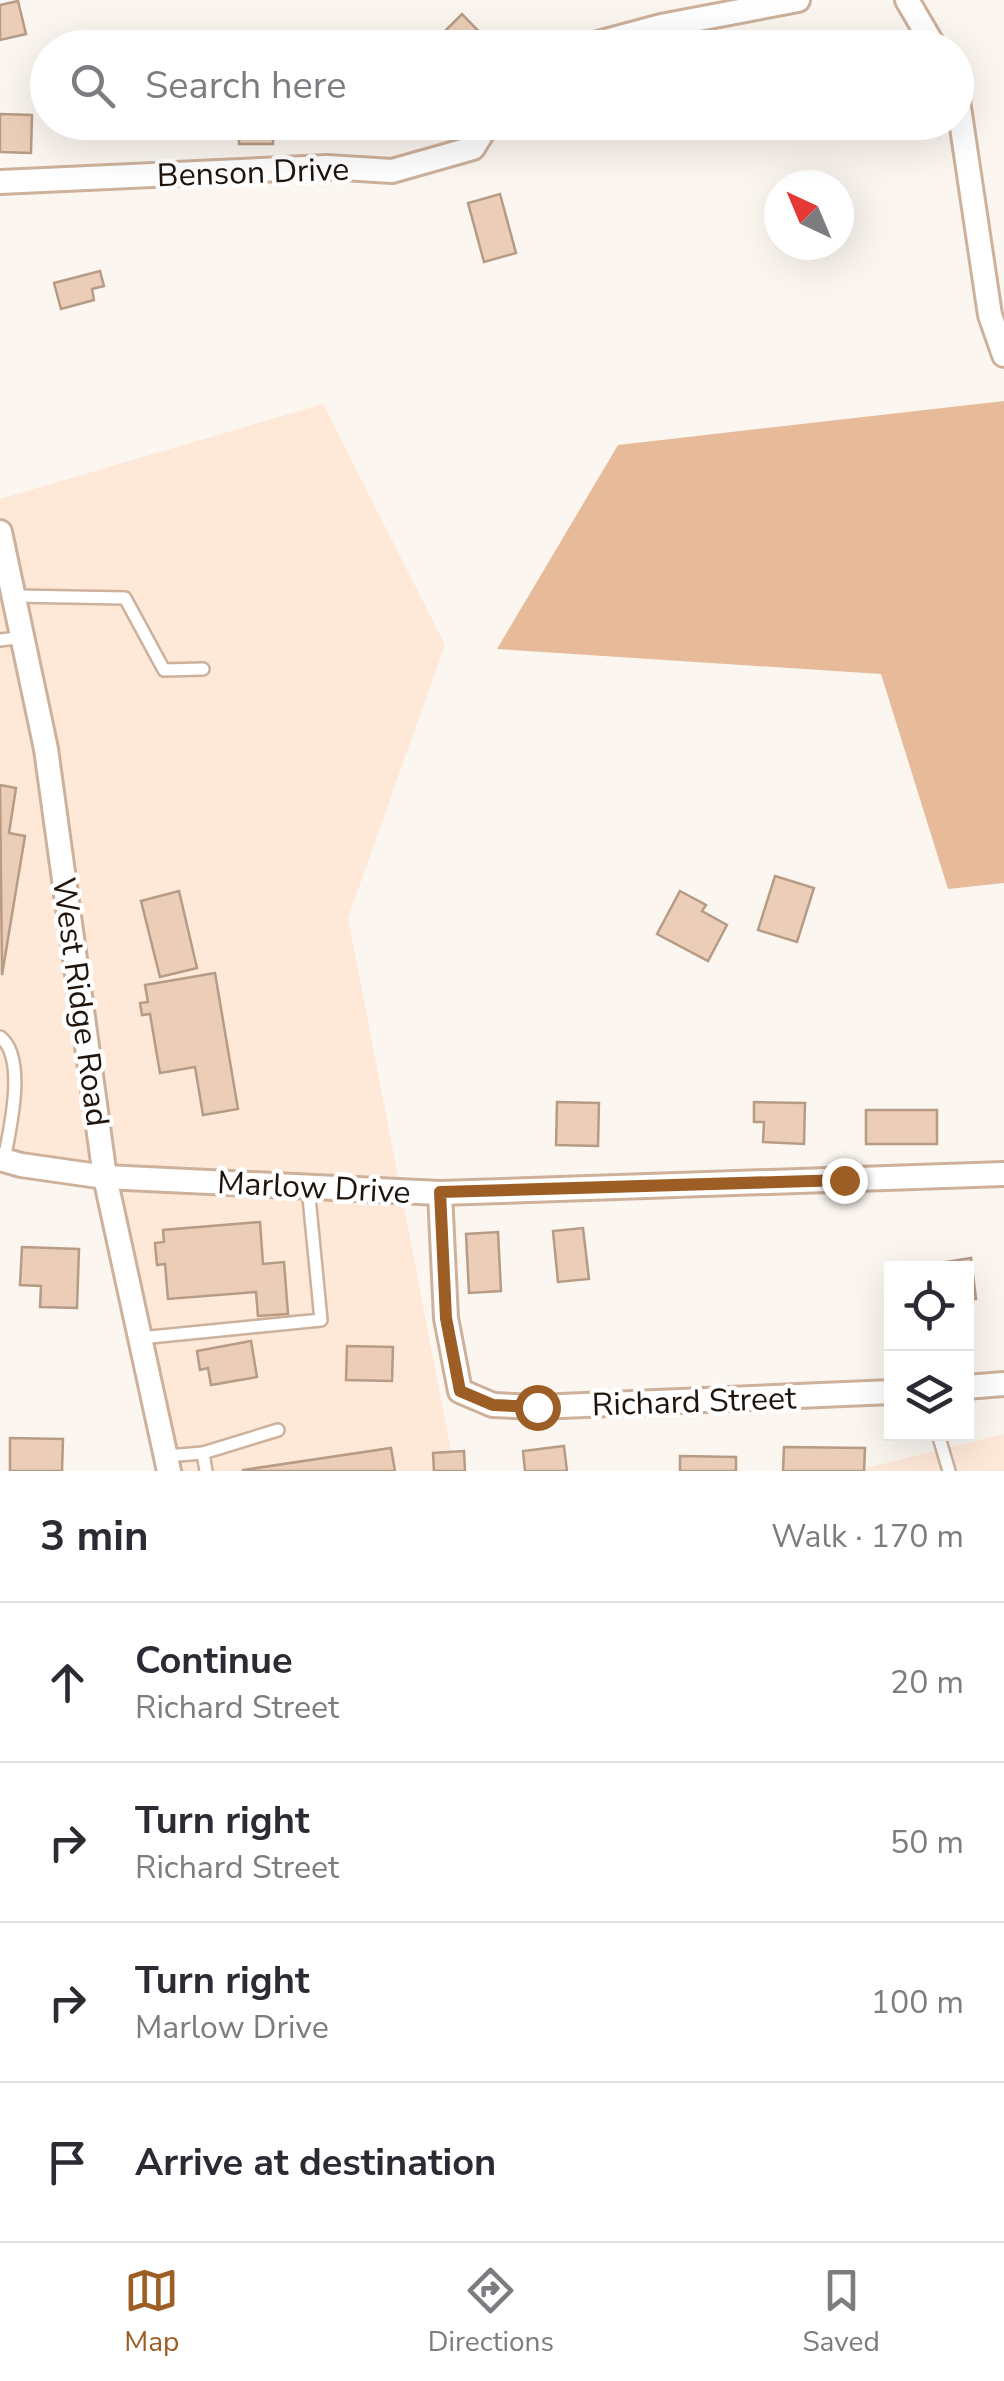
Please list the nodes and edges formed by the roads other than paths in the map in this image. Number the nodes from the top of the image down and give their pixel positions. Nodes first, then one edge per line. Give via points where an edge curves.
1 (798, 0) edge
2 (907, 0) edge
3 (645, 30) edge
4 (924, 30) edge
5 (478, 140) edge
6 (964, 140) edge
7 (0, 182) edge
8 (1004, 355) edge
9 (0, 532) edge
10 (16, 596) junction
11 (24, 637) junction
12 (0, 640) edge
13 (203, 669) dead end
14 (0, 1036) edge
15 (2, 1159) edge
16 (1004, 1174) edge
17 (105, 1177) junction
18 (308, 1186) junction
19 (440, 1192) junction
20 (140, 1338) junction
21 (1004, 1384) edge
22 (974, 1386) edge
23 (884, 1392) edge
24 (278, 1430) dead end
25 (940, 1441) edge
26 (203, 1452) junction
27 (168, 1463) edge
28 (206, 1471) edge
29 (950, 1471) edge

1 - 3 street
2 - 4 street
5 - 7 street, Benson Drive via 473,148 392,171 328,167
6 - 8 street via 990,315
9 - 10 street, West Ridge Road
10 - 11 street, West Ridge Road
10 - 13 lane via 124,598 164,670
11 - 12 lane
11 - 17 street, West Ridge Road via 46,749
14 - 15 lane via 14,1061
15 - 17 street, Marlow Drive
16 - 19 street, Marlow Drive
17 - 18 street, Marlow Drive
17 - 20 street, West Ridge Road
18 - 19 street, Marlow Drive
18 - 20 lane via 321,1320
19 - 23 street, Richard Street via 446,1318 460,1391 493,1405 537,1407
20 - 27 street, West Ridge Road
21 - 22 street
24 - 26 lane
25 - 29 lane
26 - 27 lane
26 - 28 lane

